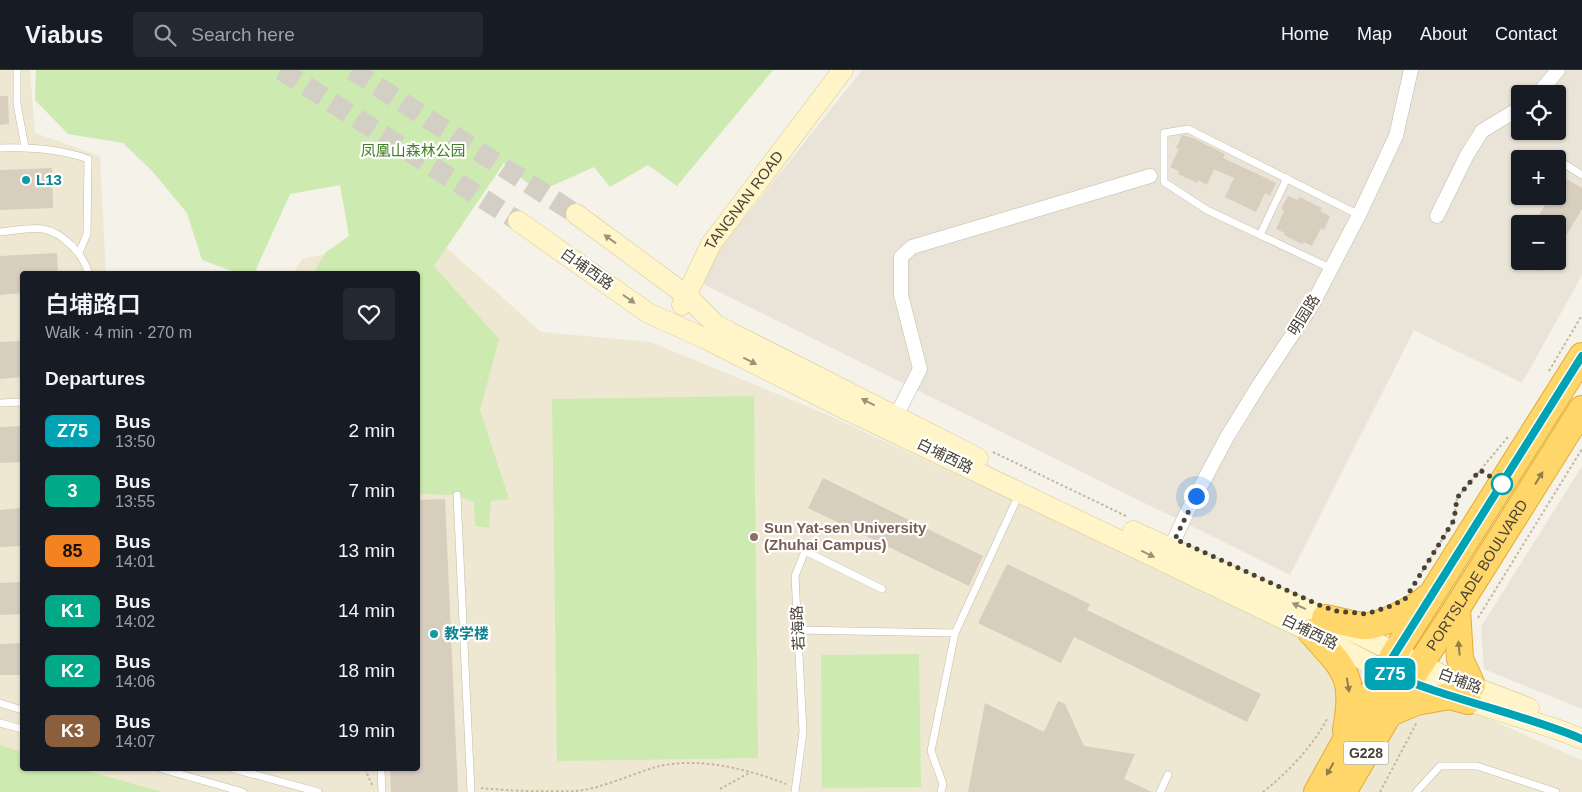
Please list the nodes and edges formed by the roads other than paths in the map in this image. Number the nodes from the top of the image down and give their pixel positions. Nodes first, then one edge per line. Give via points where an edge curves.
1 (17, 70) edge
2 (843, 70) edge
3 (854, 70) edge
4 (1411, 70) edge
5 (1558, 70) edge
6 (1546, 85) edge
7 (1511, 113) edge
8 (25, 147) junction
9 (0, 148) edge
10 (1566, 165) edge
11 (1582, 175) edge
12 (1150, 176) dead end
13 (1287, 178) junction
14 (576, 214) tunnel mouth
15 (1359, 215) junction
16 (1437, 216) dead end
17 (518, 221) tunnel mouth
18 (0, 232) edge
19 (1260, 235) junction
20 (79, 252) junction
21 (1332, 269) junction
22 (88, 271) edge
23 (686, 295) junction
24 (711, 332) junction
25 (1582, 356) edge
26 (20, 402) edge
27 (0, 403) edge
28 (1582, 409) edge
29 (896, 416) junction
30 (457, 495) dead end
31 (1015, 503) dead end
32 (1170, 549) junction
33 (1459, 551) junction
34 (1484, 565) junction
35 (1427, 583) junction
36 (882, 589) dead end
37 (1467, 614) junction
38 (1318, 625) junction
39 (798, 630) junction
40 (955, 633) junction
41 (1385, 655) junction
42 (1415, 673) junction
43 (1470, 693) junction
44 (0, 703) edge
45 (20, 709) edge
46 (1388, 714) junction
47 (0, 723) edge
48 (20, 728) edge
49 (1582, 729) edge
50 (1582, 739) edge
51 (1352, 753) junction
52 (169, 771) edge
53 (241, 771) edge
54 (380, 771) edge
55 (1168, 775) dead end
56 (471, 789) edge
57 (796, 790) edge
58 (240, 792) edge
59 (318, 792) edge
60 (382, 792) edge
61 (941, 792) edge
62 (1160, 792) edge
63 (1317, 792) edge
64 (1343, 792) edge
65 (1358, 792) edge
66 (1416, 792) edge
67 (1556, 792) edge

1 - 8 lane via 17,104
2 - 23 main road, TANGNAN ROAD via 711,244
3 - 24 main road, TANGNAN ROAD via 722,241 707,271 701,302
4 - 15 street, 明园路 via 1396,136
5 - 6 street
7 - 16 street via 1482,131
8 - 9 lane
8 - 20 lane via 88,159 87,234
10 - 11 lane
12 - 29 street via 912,247 901,257 901,294 920,369
13 - 15 lane
13 - 19 lane
13 - 19 lane via 1188,128 1164,133 1164,182 1207,210
23 -> 14 main road, 白埔西路
15 - 21 street, 明园路
17 -> 24 main road, 白埔西路 via 648,313
18 - 20 lane via 43,229 61,237
19 - 21 lane
20 - 22 lane
21 - 32 street, 明园路 via 1227,437
23 - 24 main road, 白埔西路
29 -> 24 main road, 白埔西路
24 -> 38 main road, 白埔西路 via 852,412
25 - 33 highway, PORTSLADE BOULVARD / G228
26 - 27 lane
34 -> 28 highway, PORTSLADE BOULVARD / G228
29 - 32 main road, 白埔西路
30 - 56 lane
31 - 40 lane
38 -> 32 main road, 白埔西路
33 - 34 highway via 1458,571 1463,577 1473,576
33 - 35 highway, PORTSLADE BOULVARD / G228
34 - 37 highway, PORTSLADE BOULVARD / G228
35 - 38 highway via 1421,604 1397,616 1366,627
35 - 41 highway, PORTSLADE BOULVARD / G228
36 - 39 lane, 若海路 via 805,551 795,576
37 - 42 highway, PORTSLADE BOULVARD / G228
43 -> 37 highway via 1460,659
38 - 41 main road, 白埔西路
38 - 41 main road, 白埔西路
38 -> 51 highway via 1349,682
39 - 40 lane
39 - 57 lane, 若海路 via 803,732
40 - 61 lane via 931,751 943,784
41 - 42 main road, 白埔路
41 - 51 highway, PORTSLADE BOULVARD / G228
42 - 43 main road, 白埔路
42 - 46 highway, PORTSLADE BOULVARD / G228
43 - 46 highway via 1416,702
43 - 49 main road, 白埔路
43 - 50 main road, 白埔路
44 - 45 lane
46 - 51 highway, PORTSLADE BOULVARD / G228
47 - 48 lane
51 -> 63 highway, PORTSLADE BOULVARD / G228
51 - 64 highway, PORTSLADE BOULVARD / G228
51 - 65 highway
52 - 58 lane
53 - 59 lane
54 - 60 lane
55 - 62 lane
66 - 67 lane via 1440,766 1477,766

